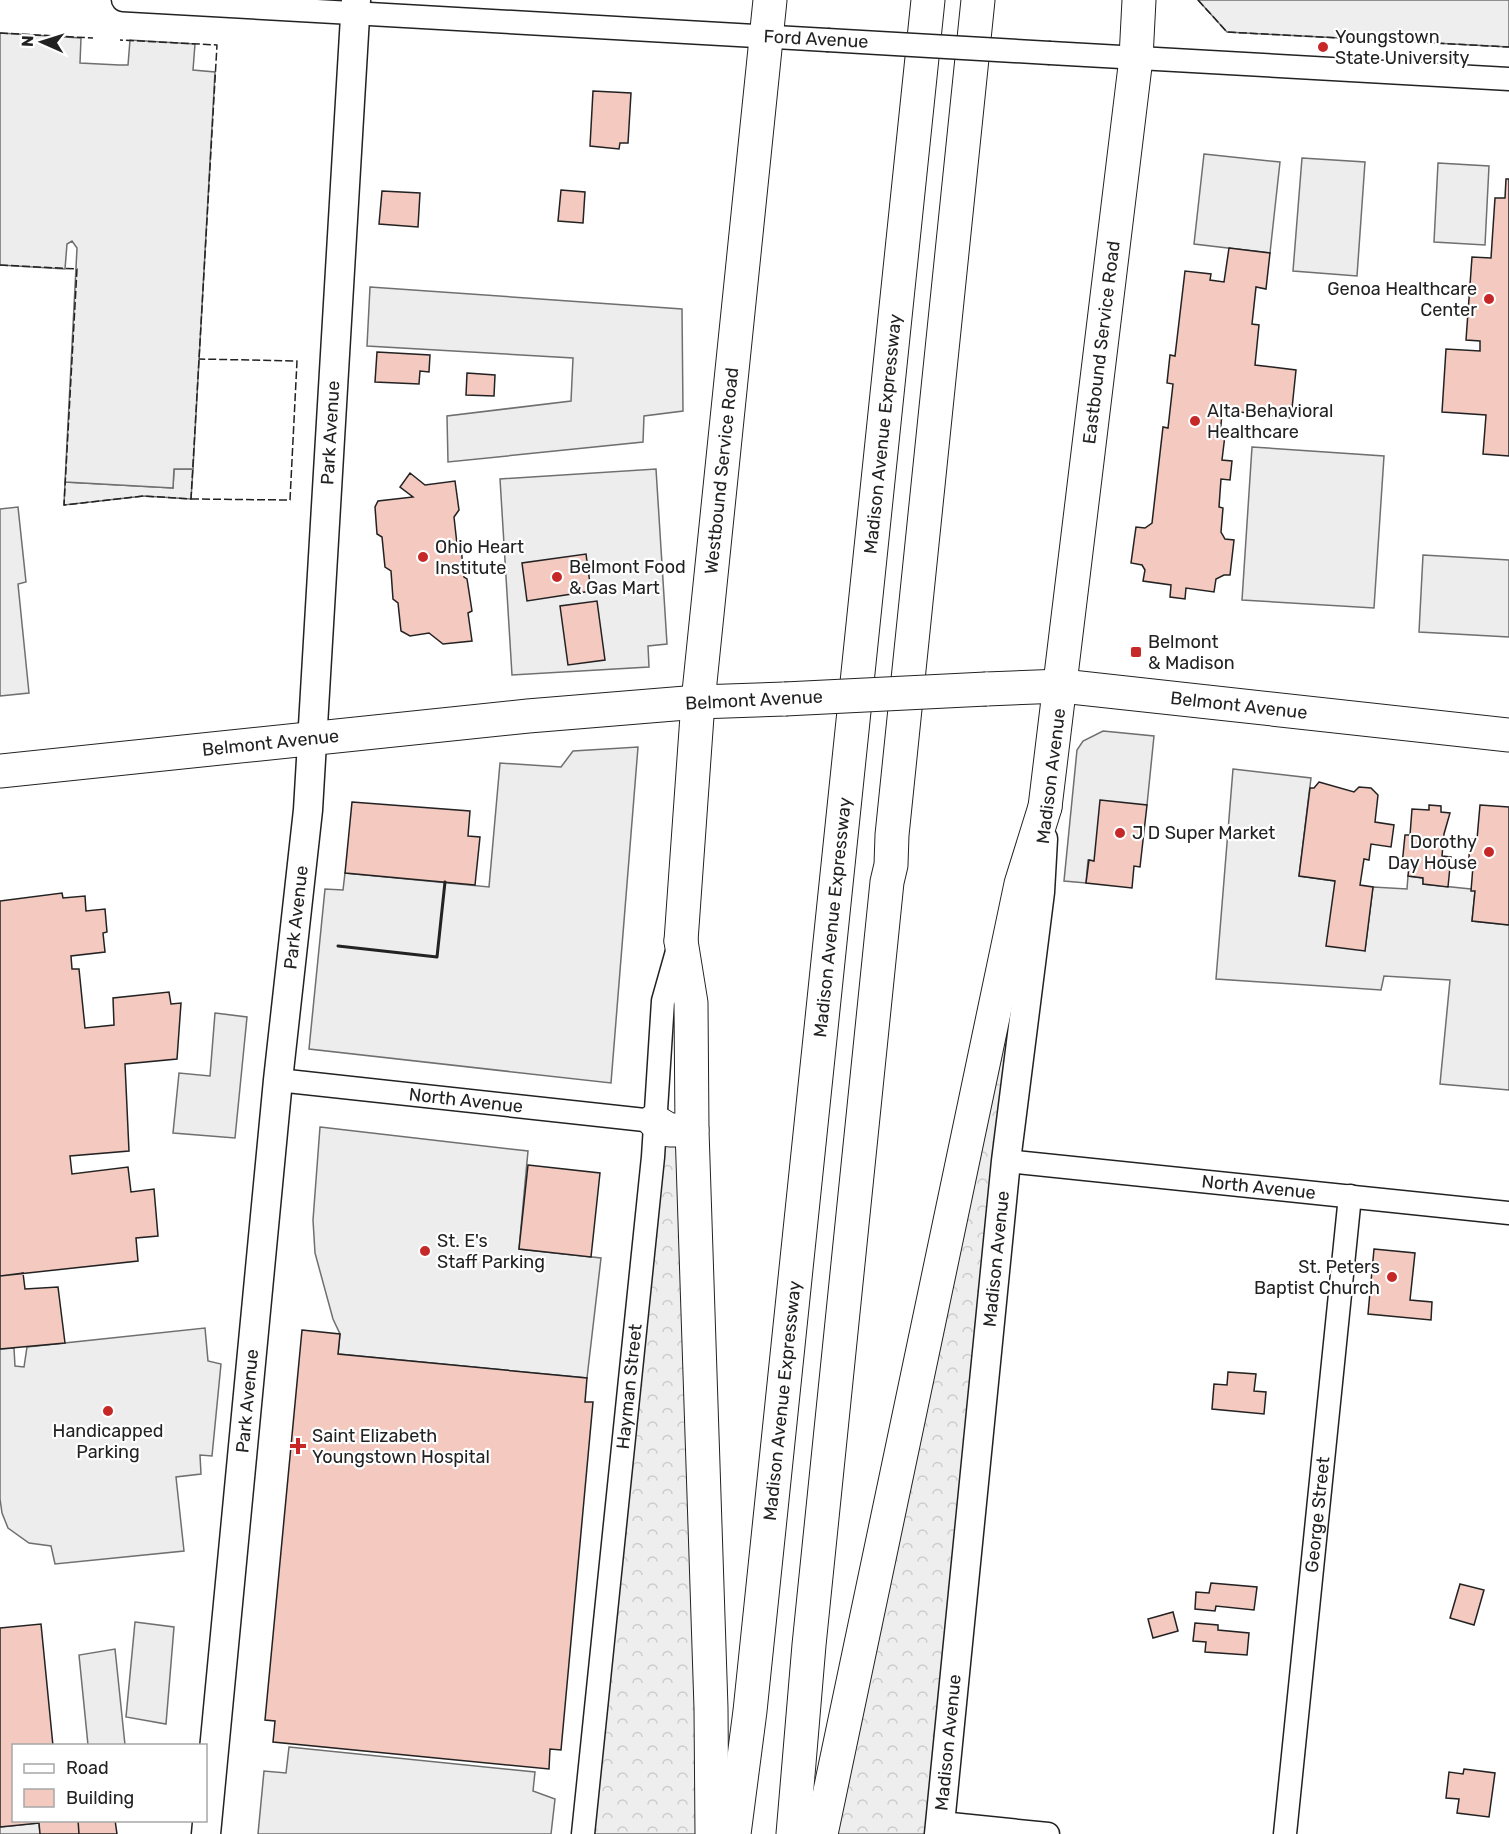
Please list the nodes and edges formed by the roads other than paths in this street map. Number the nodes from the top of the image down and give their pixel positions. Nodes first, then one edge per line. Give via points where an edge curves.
1 (123, 0) edge
2 (770, 0) edge
3 (928, 0) edge
4 (978, 0) edge
5 (1139, 0) edge
6 (356, 7) edge
7 (766, 36) junction
8 (1136, 58) junction
9 (1509, 79) edge
10 (1062, 686) junction
11 (698, 702) junction
12 (1509, 735) edge
13 (312, 740) junction
14 (0, 771) edge
15 (1045, 807) junction
16 (681, 941) junction
17 (278, 1080) junction
18 (654, 1121) junction
19 (692, 1130) junction
20 (1006, 1161) junction
21 (1350, 1196) junction
22 (1509, 1213) edge
23 (940, 1828) edge
24 (206, 1834) edge
25 (583, 1834) edge
26 (712, 1834) edge
27 (735, 1834) edge
28 (793, 1834) edge
29 (820, 1834) edge
30 (1048, 1834) edge
31 (1285, 1834) edge

1 - 6 street, Ford Avenue
2 - 7 main road, Westbound Service Road
3 - 27 main road, Madison Avenue Expressway
4 - 28 main road via 809,1645
5 - 8 main road, Eastbound Service Road
6 - 7 street, Ford Avenue
6 - 13 street, Park Avenue
7 - 8 street, Ford Avenue, bridge
7 - 11 main road, Westbound Service Road
8 - 9 street, Ford Avenue
8 - 10 main road, Eastbound Service Road
10 - 11 main road, Belmont Avenue, bridge
10 - 12 main road, Belmont Avenue
10 - 15 main road, Madison Avenue
11 - 13 main road, Belmont Avenue
11 - 16 main road, Westbound Service Road
13 - 14 main road, Belmont Avenue
13 - 17 street, Park Avenue
15 - 20 street, Madison Avenue via 1040,892
15 - 29 main road via 1021,884
16 - 18 street, Hayman Street via 663,1001
16 - 19 main road, Westbound Service Road via 690,1003
17 - 18 street, North Avenue
17 - 24 street, Park Avenue
18 - 19 main road via 669,1130
18 - 25 street, Hayman Street
19 - 26 main road, Westbound Service Road
20 - 21 street, North Avenue
20 - 23 street, Madison Avenue
21 - 22 street, North Avenue
21 - 31 street, George Street
23 - 30 street

